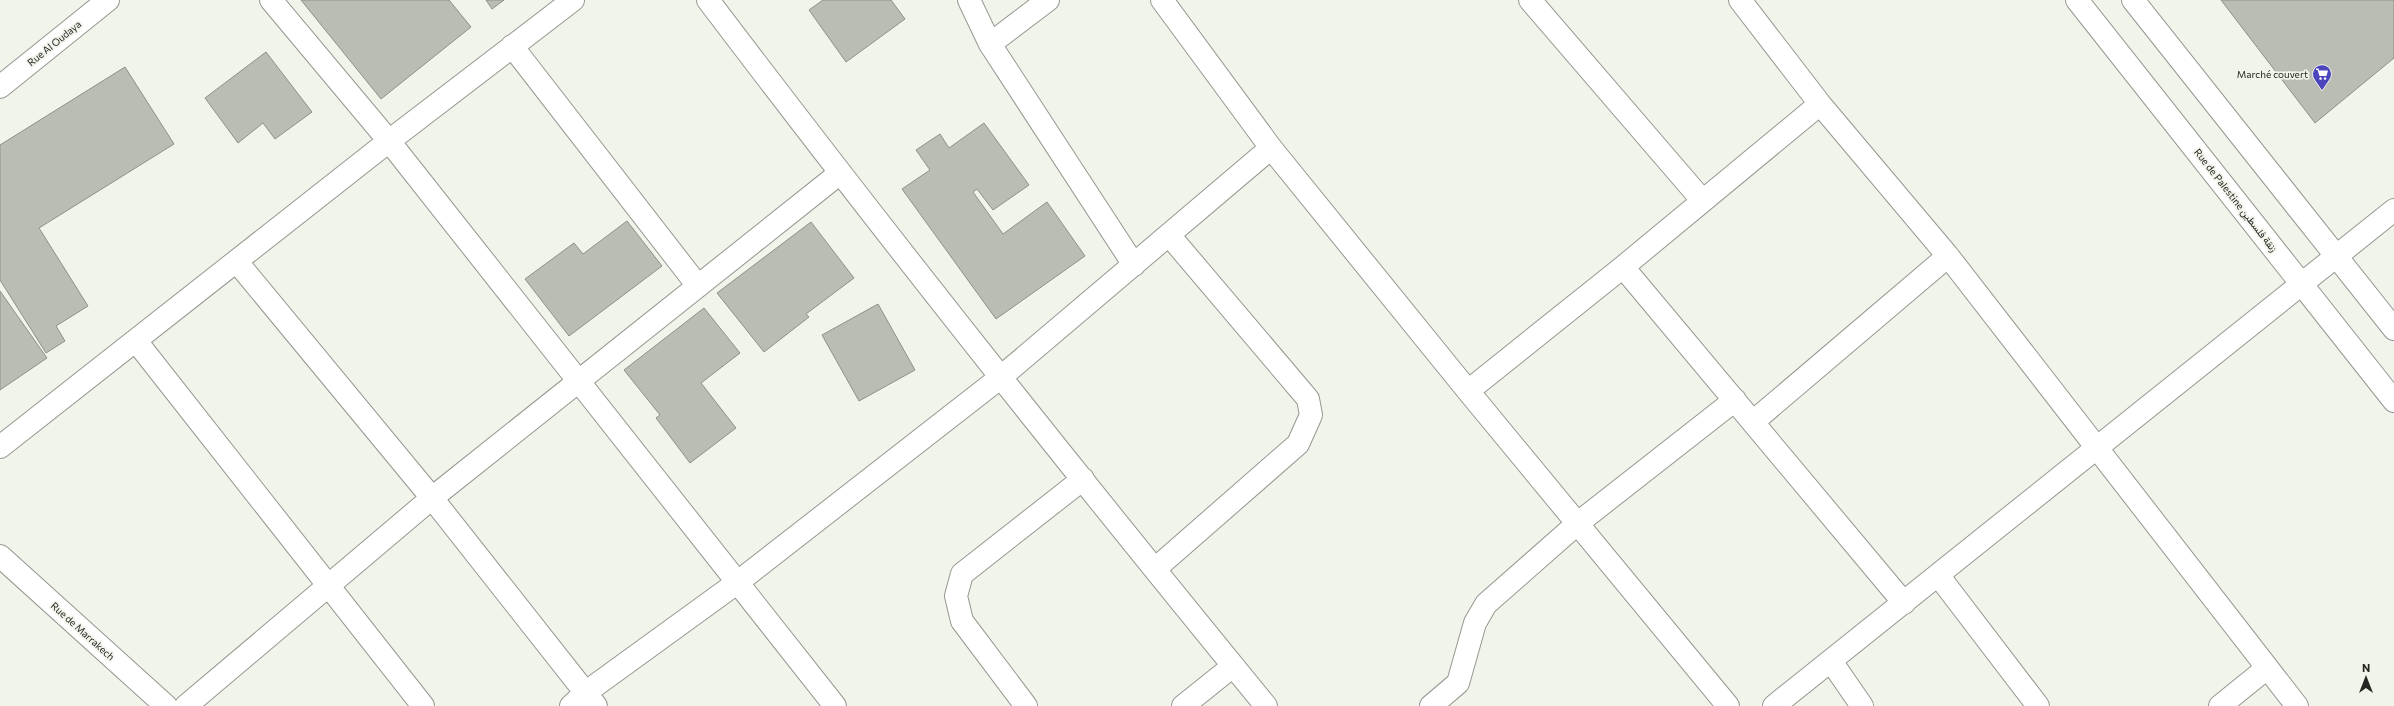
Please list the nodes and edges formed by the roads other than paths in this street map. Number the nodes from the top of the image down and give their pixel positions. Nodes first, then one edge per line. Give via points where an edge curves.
1 (108, 0) edge
2 (271, 0) edge
3 (573, 0) edge
4 (708, 0) edge
5 (969, 0) edge
6 (1048, 0) edge
7 (1162, 0) edge
8 (1530, 0) edge
9 (1740, 0) edge
10 (2077, 0) edge
11 (2133, 0) edge
12 (990, 44) junction
13 (512, 46) junction
14 (0, 87) edge
15 (1820, 104) junction
16 (389, 141) junction
17 (1271, 148) junction
18 (840, 173) junction
19 (1702, 200) junction
20 (2394, 210) edge
21 (1169, 235) junction
22 (1948, 256) junction
23 (2336, 257) junction
24 (237, 262) junction
25 (1134, 265) junction
26 (1623, 267) junction
27 (2302, 284) junction
28 (698, 286) junction
29 (2394, 329) edge
30 (136, 342) junction
31 (1000, 376) junction
32 (579, 381) junction
33 (1468, 391) junction
34 (1736, 400) junction
35 (2394, 401) edge
36 (1754, 421) junction
37 (0, 447) edge
38 (2097, 448) junction
39 (1083, 479) junction
40 (432, 498) junction
41 (1578, 523) junction
42 (0, 556) edge
43 (1155, 569) junction
44 (1938, 575) junction
45 (738, 582) junction
46 (327, 587) junction
47 (1904, 602) junction
48 (1831, 661) junction
49 (1233, 666) junction
50 (2267, 668) junction
51 (584, 702) edge
52 (166, 706) edge
53 (186, 706) edge
54 (423, 706) edge
55 (835, 706) edge
56 (1026, 706) edge
57 (1183, 706) edge
58 (1266, 706) edge
59 (1431, 706) edge
60 (1728, 706) edge
61 (1774, 706) edge
62 (1862, 706) edge
63 (2038, 706) edge
64 (2220, 706) edge
65 (2297, 706) edge

1 - 14 street, Rue Al Oudaya
2 - 16 street
3 - 13 street
4 - 18 street
5 - 12 street
6 - 12 street
7 - 17 street
8 - 19 street
9 - 15 street
10 - 27 street, Rue de Palestine زنقة فلسطين
11 - 23 street
12 - 25 street
13 - 16 street
13 - 28 street
15 - 19 street
15 - 22 street
16 - 24 street
16 - 32 street
17 - 21 street
17 - 33 street
18 - 28 street
18 - 31 street
19 - 26 street
20 - 23 street
21 - 25 street
21 - 43 street via 1308,399 1310,416 1298,444
22 - 36 street
22 - 38 street
23 - 27 street
23 - 29 street
24 - 30 street
24 - 40 street
25 - 31 street
26 - 33 street
26 - 34 street
27 - 35 street, Rue de Palestine زنقة فلسطين
27 - 38 street
28 - 32 street
30 - 37 street
30 - 46 street
31 - 39 street
31 - 45 street
32 - 40 street
32 - 45 street
33 - 41 street
34 - 36 street
34 - 41 street
36 - 47 street
38 - 44 street
38 - 50 street
39 - 43 street
39 - 56 street via 962,574 956,596 962,621
40 - 46 street
40 - 51 street
41 - 59 street via 1486,604 1475,624 1458,683
41 - 60 street
42 - 52 street, Rue de Marrakech
43 - 49 street
44 - 47 street
44 - 63 street
45 - 51 street
45 - 55 street
46 - 53 street
46 - 54 street
47 - 48 street
48 - 61 street
48 - 62 street
49 - 57 street
49 - 58 street
50 - 64 street
50 - 65 street

